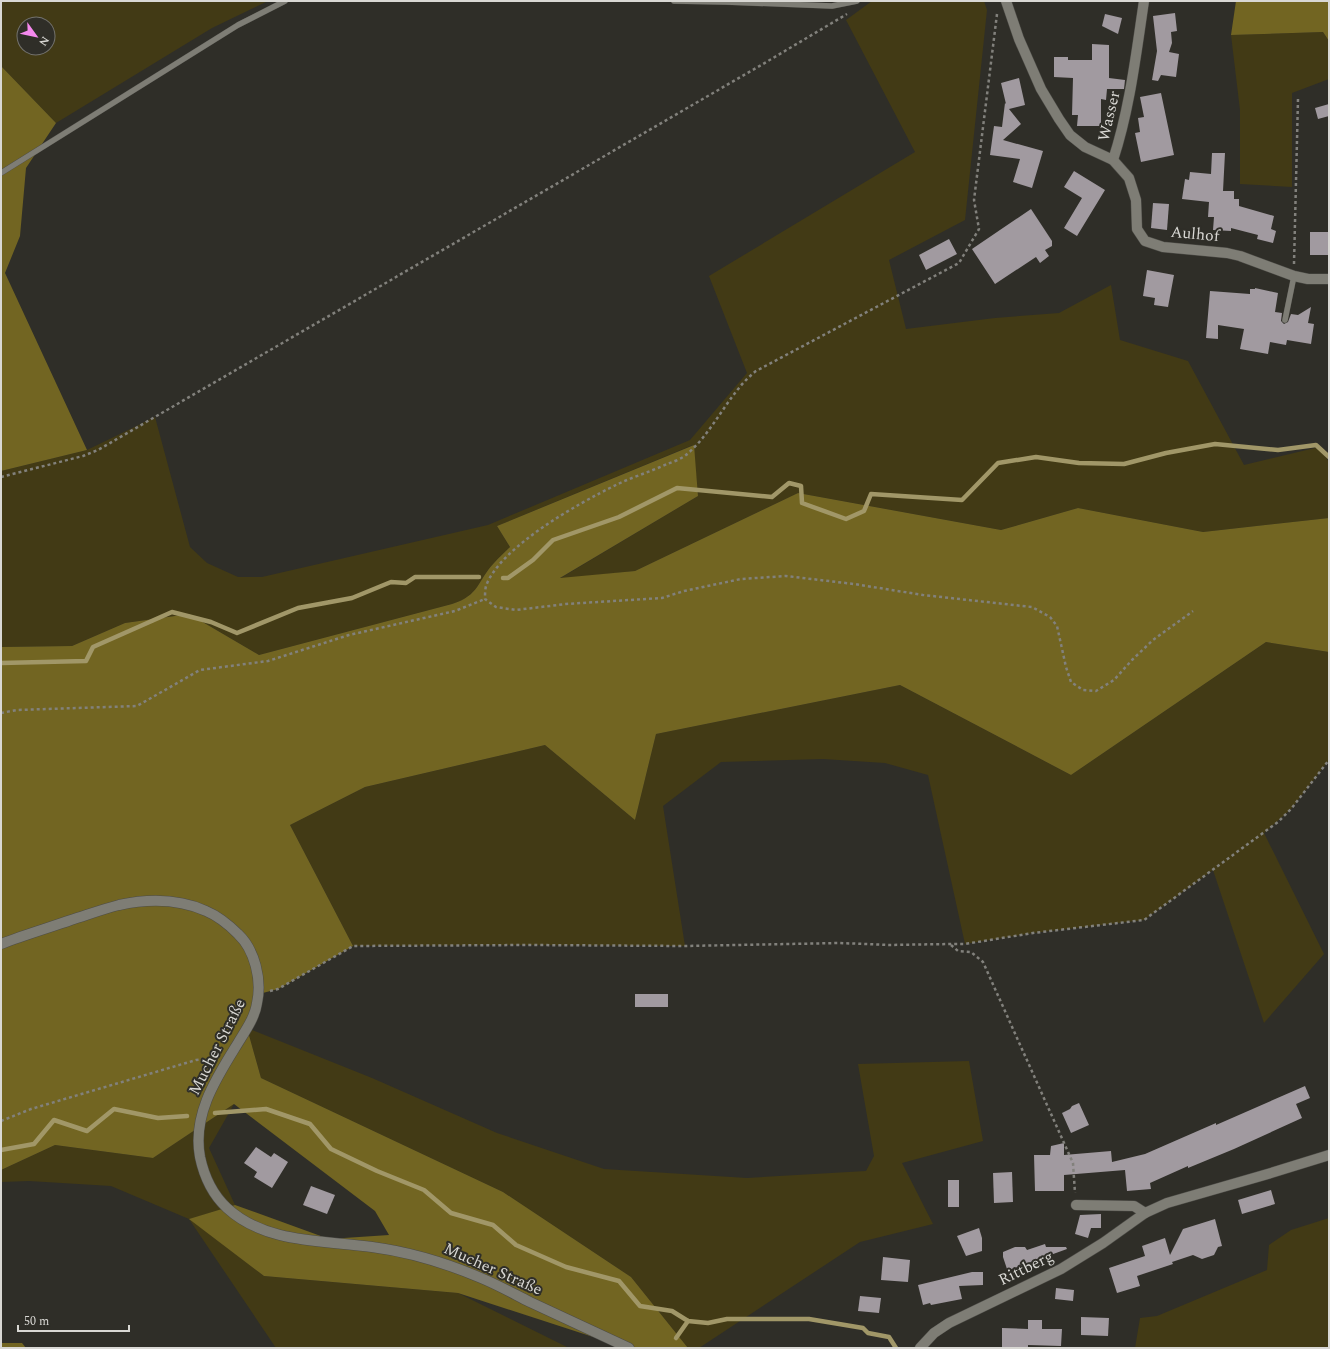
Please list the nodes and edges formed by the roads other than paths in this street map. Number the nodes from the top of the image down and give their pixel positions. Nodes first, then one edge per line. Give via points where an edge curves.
1 (285, 1) edge
2 (674, 1) edge
3 (857, 1) edge
4 (1144, 1) edge
5 (1002, 4) edge
6 (1113, 160) junction
7 (1, 173) edge
8 (1294, 276) junction
9 (1329, 279) edge
10 (1285, 320) dead end
11 (1, 944) edge
12 (1329, 1154) edge
13 (1076, 1204) road end
14 (1146, 1213) junction
15 (629, 1348) edge
16 (920, 1348) edge

1 - 7 lane via 238,25
2 - 3 lane via 832,6
4 - 6 street, Wasser via 1131,87
5 - 6 street, Wasser via 1041,89 1070,135 1084,147
6 - 8 street, Aulhof via 1129,178 1136,200 1137,229 1145,241 1163,247 1240,256
8 - 9 street, Aulhof
8 - 10 lane
11 - 15 street, Mucher Straße via 118,905 152,900 181,903 206,911 228,924 241,937 252,956 258,980 255,1014 209,1092 200,1119 198,1148 206,1180 228,1209 243,1220 272,1234 402,1251 449,1265 499,1285
12 - 14 street, Rittberg via 1167,1203
13 - 14 street via 1134,1206
14 - 16 street, Rittberg via 1061,1269 949,1323 934,1333

